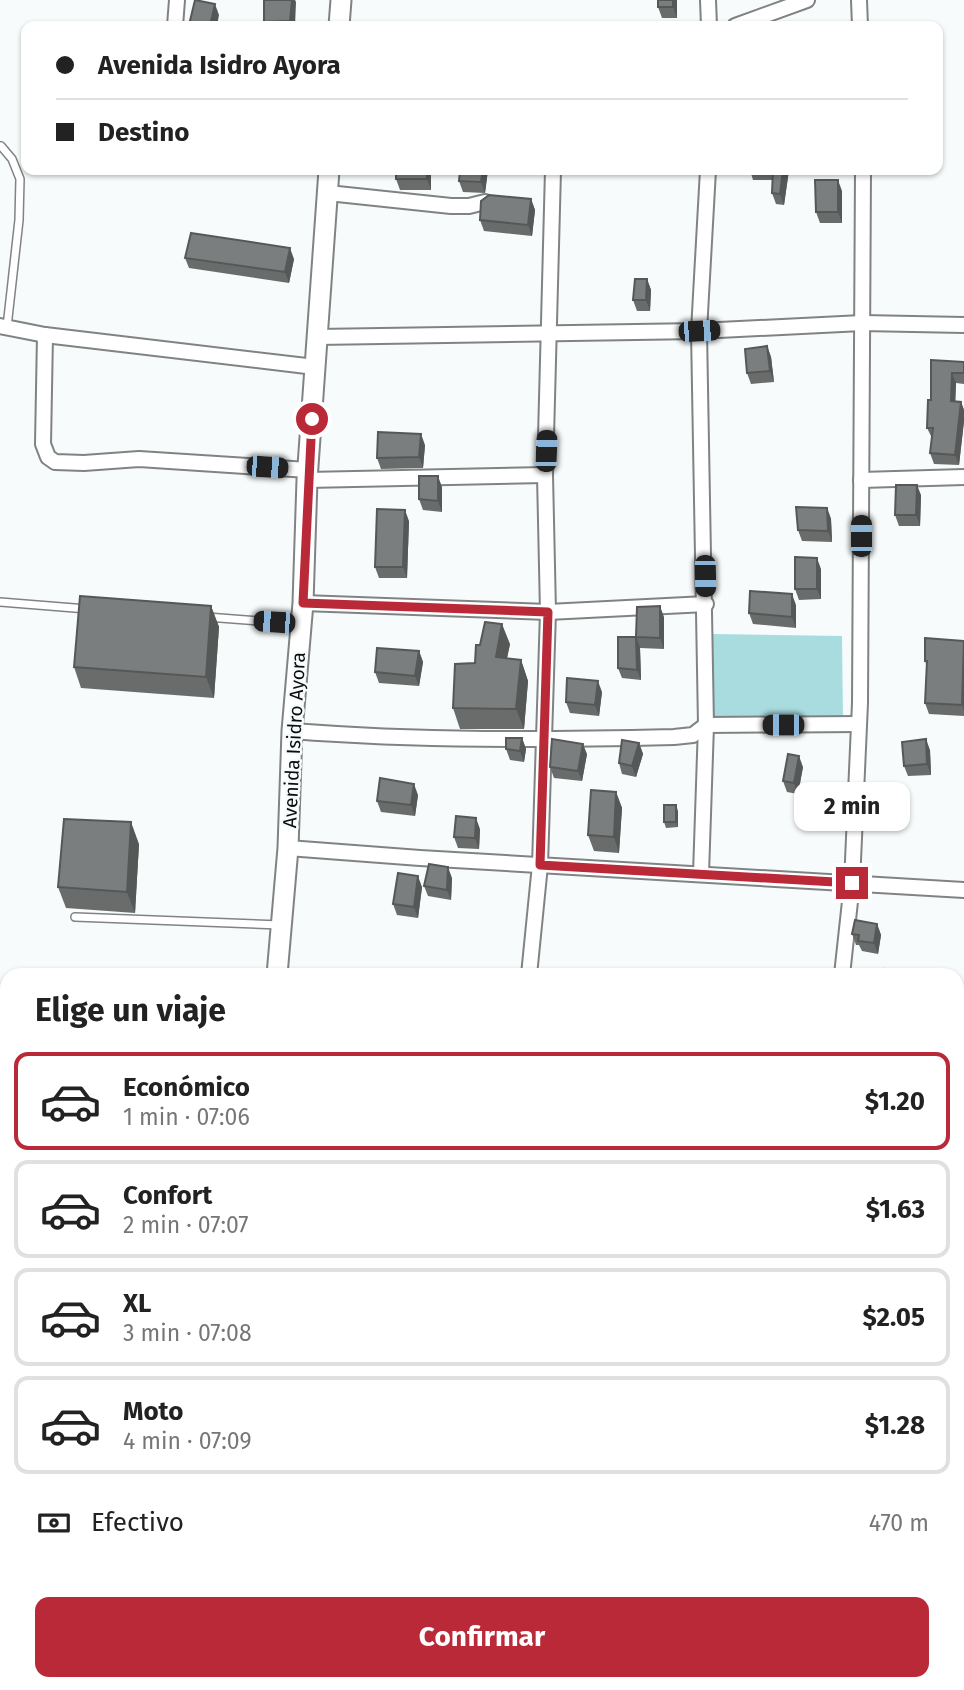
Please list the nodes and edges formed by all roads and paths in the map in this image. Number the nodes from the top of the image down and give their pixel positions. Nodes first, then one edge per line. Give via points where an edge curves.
1 (177, 0) edge
2 (341, 0) edge
3 (708, 0) edge
4 (807, 0) edge
5 (859, 0) edge
6 (175, 21) edge
7 (339, 21) edge
8 (709, 21) edge
9 (749, 21) edge
10 (860, 21) edge
11 (1, 146) edge
12 (329, 175) edge
13 (553, 175) edge
14 (708, 175) edge
15 (863, 175) edge
16 (328, 193) junction
17 (485, 202) edge
18 (862, 323) junction
19 (964, 325) edge
20 (4, 327) edge
21 (699, 331) junction
22 (550, 332) junction
23 (45, 335) junction
24 (317, 337) junction
25 (315, 368) junction
26 (308, 475) junction
27 (545, 475) junction
28 (964, 477) edge
29 (861, 480) junction
30 (0, 603) edge
31 (303, 603) junction
32 (706, 604) junction
33 (94, 610) edge
34 (548, 612) junction
35 (205, 617) edge
36 (301, 624) junction
37 (859, 724) junction
38 (706, 725) junction
39 (292, 731) junction
40 (543, 741) junction
41 (288, 848) junction
42 (540, 865) junction
43 (701, 874) junction
44 (852, 883) junction
45 (964, 890) edge
46 (75, 917) dead end
47 (281, 925) junction
48 (278, 968) edge
49 (530, 968) edge
50 (843, 968) edge

1 - 6 street
2 - 7 street
3 - 8 street
4 - 9 street
5 - 10 street
11 - 20 lane via 20,179
12 - 16 street, Avenida Isidro Ayora
13 - 22 street
14 - 21 street
15 - 18 street
16 - 17 street via 451,206
16 - 24 street, Avenida Isidro Ayora
18 - 19 street
18 - 21 street
18 - 29 street
20 - 23 street
21 - 22 street
21 - 32 street
22 - 24 street
22 - 27 street
23 - 25 street
23 - 26 street via 43,444 55,462 139,460
24 - 25 street, Avenida Isidro Ayora
25 - 26 street, Avenida Isidro Ayora
26 - 27 street
26 - 31 street, Avenida Isidro Ayora
27 - 34 street
28 - 29 street
29 - 37 street
30 - 33 lane
31 - 34 street
31 - 36 street, Avenida Isidro Ayora
32 - 34 street
32 - 38 street
34 - 40 street
35 - 36 lane
36 - 39 street, Avenida Isidro Ayora
37 - 38 street
37 - 44 street
38 - 40 street via 693,734 674,737
38 - 43 street
39 - 40 street
39 - 41 street, Avenida Isidro Ayora
40 - 42 street
41 - 42 street
41 - 47 street, Avenida Isidro Ayora
42 - 43 street
42 - 49 street
43 - 44 street
44 - 45 street
44 - 50 street
46 - 47 lane
47 - 48 street, Avenida Isidro Ayora

